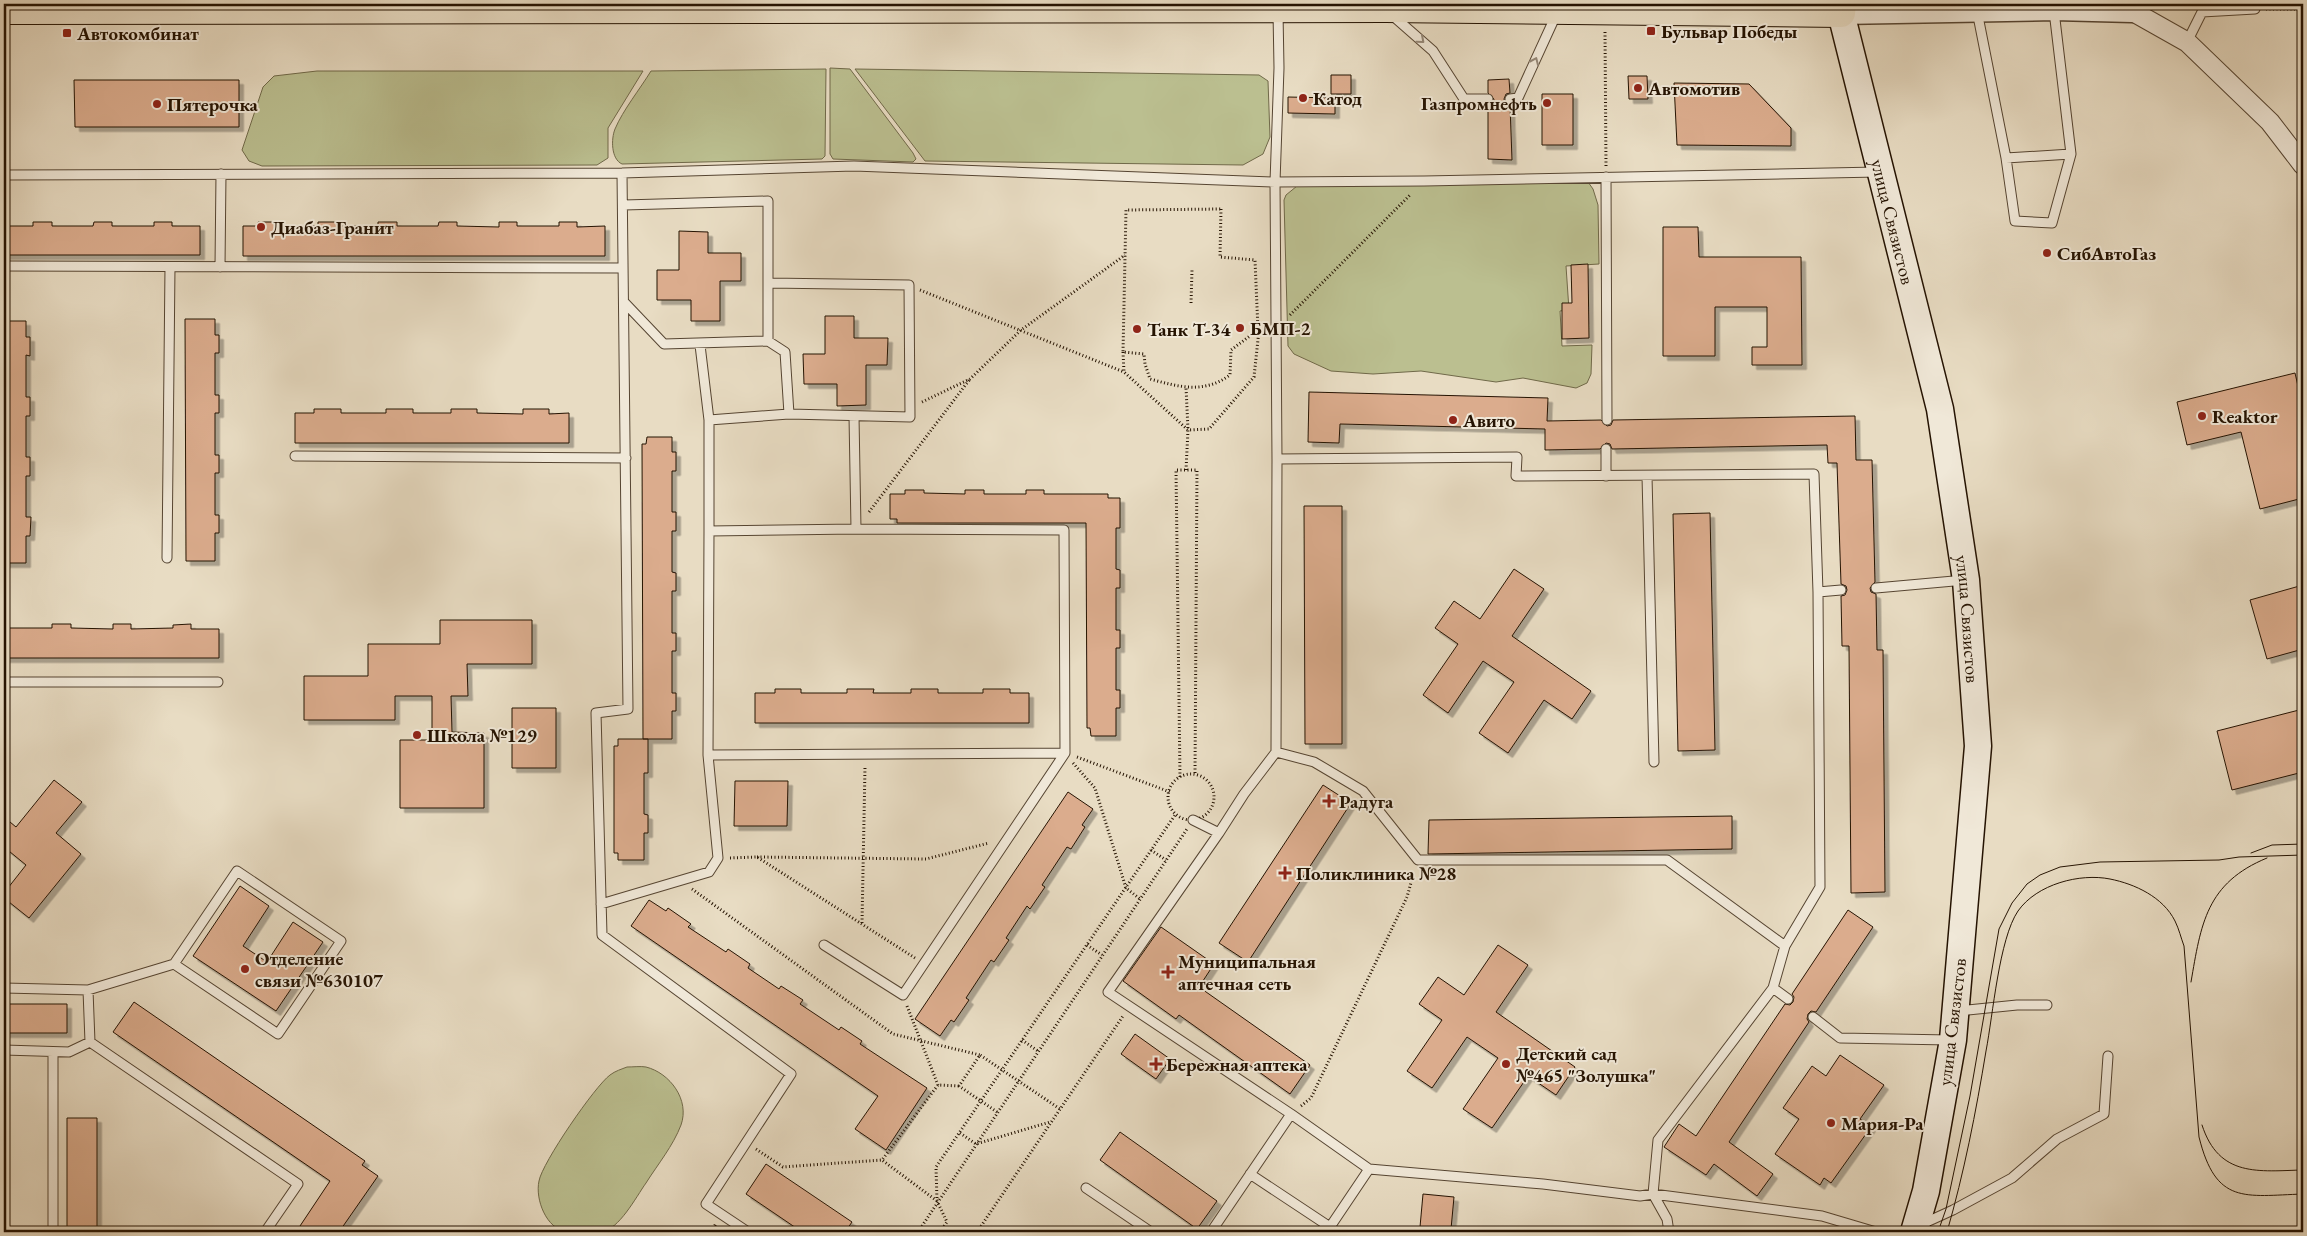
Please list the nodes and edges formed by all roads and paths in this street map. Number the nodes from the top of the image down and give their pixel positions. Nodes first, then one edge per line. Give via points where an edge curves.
1 (528, 6) edge
2 (1071, 6) edge
3 (345, 7) edge
4 (2132, 7) edge
5 (2254, 7) edge
6 (1384, 8) junction
7 (1842, 8) edge
8 (2200, 8) edge
9 (1278, 9) junction
10 (2054, 9) junction
11 (2303, 9) edge
12 (4, 10) edge
13 (1558, 10) junction
14 (1977, 10) junction
15 (1604, 11) junction
16 (2188, 42) junction
17 (1488, 99) dead end
18 (1510, 99) dead end
19 (2071, 154) junction
20 (2006, 158) junction
21 (2303, 165) edge
22 (1883, 172) junction
23 (622, 173) junction
24 (221, 174) junction
25 (4, 175) edge
26 (1606, 177) junction
27 (1275, 182) junction
28 (624, 206) junction
29 (1125, 255) junction
30 (4, 266) edge
31 (170, 267) junction
32 (220, 267) junction
33 (624, 268) junction
34 (1192, 270) dead end
35 (769, 283) junction
36 (909, 286) junction
37 (624, 302) junction
38 (1191, 303) dead end
39 (1021, 330) junction
40 (768, 341) junction
41 (700, 345) junction
42 (1124, 372) dead end
43 (970, 379) junction
44 (1186, 387) junction
45 (910, 408) junction
46 (789, 414) junction
47 (854, 416) junction
48 (709, 420) junction
49 (1606, 420) dead end
50 (1606, 449) dead end
51 (295, 456) dead end
52 (626, 458) junction
53 (1277, 459) junction
54 (1186, 470) junction
55 (1606, 476) junction
56 (1648, 476) junction
57 (856, 529) junction
58 (709, 531) junction
59 (167, 558) dead end
60 (1966, 580) junction
61 (1876, 588) dead end
62 (1841, 590) dead end
63 (1818, 592) junction
64 (4, 682) edge
65 (218, 682) dead end
66 (1276, 752) junction
67 (1064, 753) junction
68 (865, 754) junction
69 (708, 755) junction
70 (1654, 762) dead end
71 (1195, 774) junction
72 (1180, 777) junction
73 (1170, 792) junction
74 (1175, 815) junction
75 (1193, 820) junction
76 (1219, 833) junction
77 (1008, 838) junction
78 (1151, 850) junction
79 (757, 857) junction
80 (718, 858) junction
81 (863, 858) junction
82 (1166, 860) junction
83 (1418, 860) junction
84 (680, 880) junction
85 (1126, 888) junction
86 (1140, 899) junction
87 (601, 904) junction
88 (862, 924) junction
89 (824, 945) dead end
90 (1087, 945) junction
91 (1785, 946) junction
92 (1102, 955) junction
93 (924, 963) junction
94 (174, 964) junction
95 (4, 988) edge
96 (1773, 988) junction
97 (88, 990) junction
98 (903, 995) junction
99 (1788, 999) dead end
100 (2047, 1005) dead end
101 (1129, 1007) junction
102 (1956, 1011) junction
103 (1812, 1017) dead end
104 (921, 1040) junction
105 (1022, 1040) junction
106 (1953, 1040) junction
107 (90, 1042) junction
108 (4, 1050) edge
109 (1038, 1051) junction
110 (53, 1052) junction
111 (980, 1054) junction
112 (2108, 1056) dead end
113 (1002, 1070) junction
114 (1018, 1080) junction
115 (938, 1085) junction
116 (959, 1086) junction
117 (981, 1101) junction
118 (1060, 1109) junction
119 (997, 1112) junction
120 (1291, 1114) junction
121 (1051, 1122) junction
122 (960, 1133) junction
123 (746, 1142) junction
124 (976, 1144) junction
125 (882, 1160) junction
126 (1369, 1169) junction
127 (1250, 1174) junction
128 (1086, 1188) dead end
129 (1653, 1194) junction
130 (938, 1201) junction
131 (1332, 1230) edge
132 (1915, 1230) edge
133 (53, 1232) edge
134 (264, 1232) edge
135 (748, 1232) edge
136 (918, 1232) edge
137 (940, 1232) edge
138 (977, 1232) edge
139 (1151, 1232) edge
140 (1211, 1232) edge
141 (1668, 1232) edge
142 (1876, 1232) edge

1 - 2 main road
1 - 3 main road
2 - 9 main road
3 - 12 main road
4 - 10 street
4 - 16 street
5 - 8 lane
5 - 11 path
6 - 9 main road
6 - 13 main road
6 -> 17 lane via 1433,51 1464,98
7 - 14 street
7 - 15 main road
7 - 22 main road, улица Связистов
8 - 16 lane
9 - 27 lane
10 - 14 street
10 - 19 lane
13 - 15 main road
18 -> 13 lane via 1518,98
14 - 20 lane
15 - 26 path
16 - 21 street via 2270,122
19 - 20 lane
19 - 20 lane via 2052,223 2015,221
22 - 26 lane
22 - 60 main road, улица Связистов via 1940,409
23 - 24 lane
23 - 27 lane via 854,166
23 - 28 lane
24 - 25 lane
24 - 32 lane
26 - 27 lane
26 - 49 lane
27 - 53 lane
28 - 33 lane
28 - 35 lane via 768,201
29 - 39 path
29 - 44 path via 1123,352 1144,354 1150,379
29 - 44 path via 1126,210 1221,209 1220,257 1255,260 1258,330 1231,350 1230,375 1218,384
30 - 31 lane
31 - 32 lane
31 - 59 lane
32 - 33 lane
33 - 37 lane
34 - 38 path
35 - 36 lane
35 - 40 lane
36 - 39 path
36 - 45 lane
37 - 41 lane via 664,344
37 - 52 lane
39 - 42 path
39 - 43 path
40 - 41 lane
40 - 46 lane via 785,352
41 - 48 lane
43 - 45 path
43 - 57 path
44 - 54 path
45 - 47 lane via 910,417
46 - 47 lane
46 - 48 lane
47 - 57 lane
48 - 58 lane
50 - 55 lane
51 - 52 lane
52 - 87 lane via 628,709 596,712
53 - 55 lane via 1517,457 1516,476
53 - 66 lane
54 - 71 path via 1197,470
54 - 72 path via 1176,470
55 - 56 lane
56 - 63 lane via 1814,474
56 - 70 lane
57 - 58 lane
57 - 67 lane via 1064,530
58 - 69 lane
60 - 61 lane
60 - 102 main road, улица Связистов via 1978,746
62 - 63 lane
63 - 91 lane via 1820,887
64 - 65 lane
66 - 76 lane
66 - 83 lane via 1314,762 1363,791
67 - 68 lane
67 - 73 path
67 - 77 lane
67 - 85 path via 1095,788
68 - 69 lane
68 - 81 path
69 - 80 lane
71 - 72 path
71 - 75 path via 1210,782 1215,798 1209,814
72 - 73 path
73 - 74 path via 1169,802
74 - 75 path
74 - 78 path
75 - 76 lane
75 - 82 path
76 - 101 lane via 1108,992
77 - 81 path via 926,859
77 - 93 lane
78 - 82 path
78 - 85 path
79 - 80 path
79 - 81 path
79 - 88 path
80 - 84 lane via 709,872
81 - 88 path
82 - 86 path
83 - 91 lane via 1667,860
83 - 120 path via 1407,897 1311,1098
84 - 87 lane
84 - 104 path via 893,1034
85 - 86 path
85 - 90 path
86 - 92 path
87 - 123 lane via 602,935 791,1074
88 - 93 path
89 - 98 lane
90 - 92 path
90 - 105 path
91 - 96 lane
92 - 109 path
93 - 98 lane
94 - 94 lane via 278,1034 341,941 236,871
94 - 97 lane
95 - 97 lane
96 - 99 lane
96 - 129 lane via 1658,1140
97 - 107 lane
98 - 104 path
100 - 102 lane
101 - 118 path
101 - 120 lane
102 - 106 main road, улица Связистов
103 - 106 lane via 1840,1038
104 - 111 path
104 - 115 path
105 - 109 path
105 - 113 path
106 - 132 main road, улица Связистов via 1926,1191
107 - 110 lane via 69,1052
107 - 134 lane via 298,1184
108 - 110 lane
109 - 114 path
110 - 133 lane
111 - 113 path
111 - 116 path
112 - 132 lane via 2104,1114 2057,1139 2012,1178
113 - 114 path
113 - 117 path
114 - 118 path
114 - 119 path
115 - 116 path
115 - 125 path
116 - 117 path
117 - 119 path
117 - 122 path
118 - 121 path
119 - 124 path
120 - 126 lane
120 - 127 lane
121 - 124 path
121 - 138 path
122 - 124 path
122 - 130 path via 936,1167
123 - 125 path via 782,1167
123 - 135 lane via 706,1204
124 - 130 path
125 - 130 path
126 - 129 lane via 1640,1196
126 - 131 lane
127 - 131 lane
127 - 140 lane
128 - 139 lane
129 - 141 lane via 1667,1219
129 - 142 lane via 1822,1216
130 - 136 path
130 - 137 path via 947,1222

